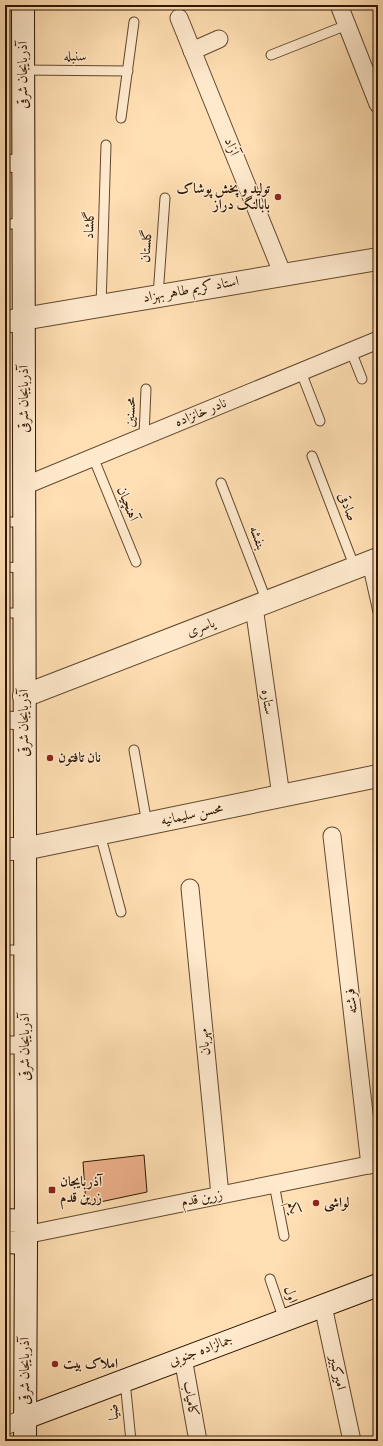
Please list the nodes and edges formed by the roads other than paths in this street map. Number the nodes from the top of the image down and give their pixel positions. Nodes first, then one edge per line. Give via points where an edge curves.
1 (23, 5) edge
2 (339, 5) edge
3 (179, 18) dead end
4 (134, 22) dead end
5 (346, 25) junction
6 (219, 39) dead end
7 (192, 51) junction
8 (271, 55) dead end
9 (23, 70) junction
10 (128, 71) junction
11 (372, 73) edge
12 (378, 104) edge
13 (121, 118) dead end
14 (106, 145) dead end
15 (14, 164) edge
16 (165, 198) dead end
17 (14, 224) edge
18 (378, 259) edge
19 (283, 275) junction
20 (158, 296) junction
21 (101, 306) junction
22 (14, 320) edge
23 (378, 340) edge
24 (351, 351) junction
25 (300, 372) junction
26 (362, 379) dead end
27 (146, 389) dead end
28 (320, 421) dead end
29 (144, 436) junction
30 (312, 456) dead end
31 (93, 457) junction
32 (221, 483) dead end
33 (24, 486) junction
34 (14, 522) edge
35 (136, 562) dead end
36 (367, 563) edge
37 (14, 568) edge
38 (260, 605) junction
39 (378, 612) edge
40 (14, 613) edge
41 (24, 696) junction
42 (15, 721) edge
43 (134, 750) dead end
44 (378, 776) edge
45 (281, 796) junction
46 (147, 824) junction
47 (100, 834) junction
48 (332, 836) dead end
49 (15, 849) edge
50 (190, 888) dead end
51 (121, 912) dead end
52 (15, 950) edge
53 (15, 1045) edge
54 (374, 1164) edge
55 (274, 1184) junction
56 (220, 1195) junction
57 (17, 1232) edge
58 (284, 1236) dead end
59 (270, 1279) dead end
60 (378, 1285) edge
61 (323, 1306) junction
62 (284, 1320) junction
63 (183, 1358) junction
64 (124, 1380) junction
65 (25, 1418) junction
66 (5, 1426) edge
67 (25, 1441) edge
68 (131, 1441) edge
69 (198, 1441) edge
70 (352, 1441) edge

1 - 9 main road, آذربایجان شرقی
2 - 5 street
3 - 7 street, آزاد
4 - 10 lane
5 - 8 lane
5 - 11 street
6 - 7 street
7 - 19 street, آزاد
9 - 10 lane, سنبله
9 - 15 main road, آذربایجان شرقی
10 - 13 lane
11 - 12 street
14 - 21 lane, گلشاد
15 - 17 main road, آذربایجان شرقی
16 - 20 lane, گلستان
17 - 22 main road, آذربایجان شرقی
18 - 19 main road, استاد کریم طاهر بهزاد
19 - 20 main road, استاد کریم طاهر بهزاد
20 - 21 main road, استاد کریم طاهر بهزاد
21 - 22 main road, استاد کریم طاهر بهزاد
22 - 33 main road, آذربایجان شرقی
23 - 24 street, نادر خانزاده
24 - 25 street, نادر خانزاده
24 - 26 lane
25 - 28 lane
25 - 29 street, نادر خانزاده
27 - 29 lane, محسنین
29 - 31 street, نادر خانزاده
30 - 36 lane, صادقی
31 - 33 street, نادر خانزاده
31 - 35 lane, آهنچیان
32 - 38 lane, بنفشه
33 - 34 main road, آذربایجان شرقی
34 - 37 main road, آذربایجان شرقی
36 - 38 main road, یاسری
36 - 39 lane, صادقی
37 - 40 main road, آذربایجان شرقی
38 - 41 main road, یاسری
38 - 45 street, ستاره
40 - 41 main road, آذربایجان شرقی
41 - 42 main road, آذربایجان شرقی
42 - 49 main road, آذربایجان شرقی
43 - 46 lane
44 - 45 main road, محسن سلیمانیه
45 - 46 main road, محسن سلیمانیه
46 - 47 main road, محسن سلیمانیه
47 - 49 main road, محسن سلیمانیه
47 - 51 lane
48 - 54 street, فرشته
49 - 52 main road, آذربایجان شرقی
50 - 56 street, مهربان
52 - 53 main road, آذربایجان شرقی
53 - 57 main road, آذربایجان شرقی
54 - 55 street, زرین قدم
55 - 56 street, زرین قدم
55 - 58 lane, یکم
56 - 57 street, زرین قدم
57 - 65 main road, آذربایجان شرقی
59 - 62 lane, اول
60 - 61 main road, جمالزاده جنوبی
61 - 62 main road, جمالزاده جنوبی
61 - 70 street, امیرکبیر
62 - 63 main road, جمالزاده جنوبی
63 - 64 main road, جمالزاده جنوبی
63 - 69 street, کامیاب
64 - 65 main road, جمالزاده جنوبی
64 - 68 lane, ضیا
65 - 66 street
65 - 67 main road, آذربایجان شرقی

